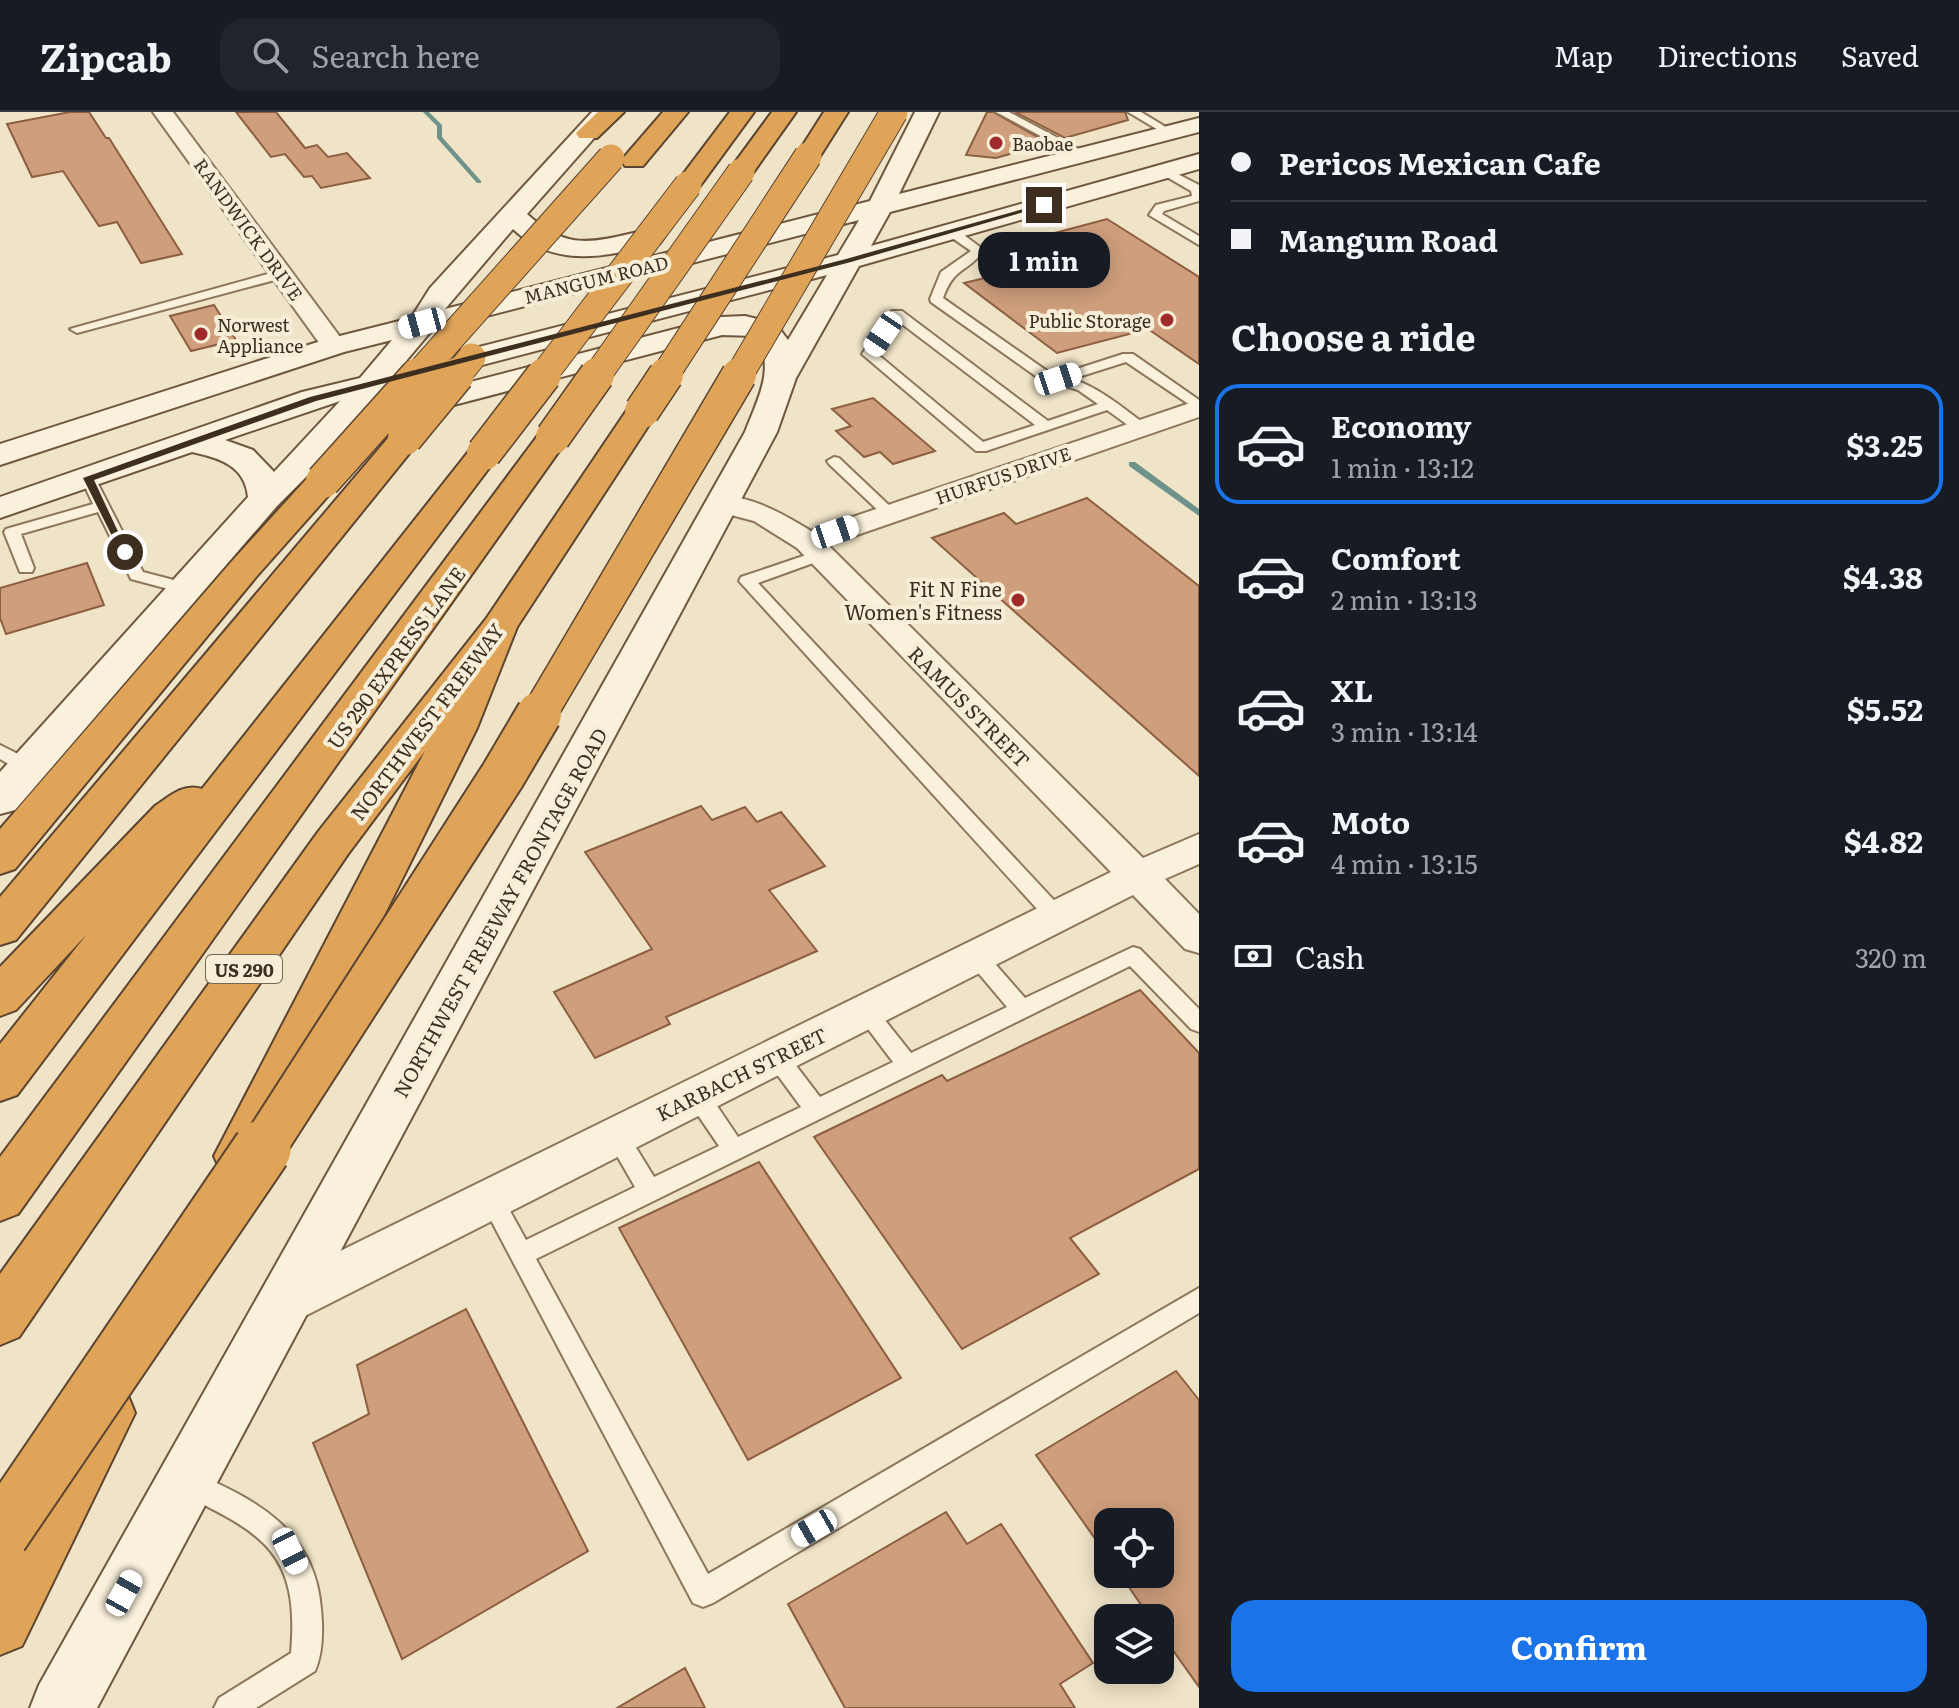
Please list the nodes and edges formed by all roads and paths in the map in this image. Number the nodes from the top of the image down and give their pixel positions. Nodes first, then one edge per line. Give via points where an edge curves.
1 (163, 112) edge
2 (605, 112) edge
3 (612, 112) edge
4 (650, 112) edge
5 (676, 112) edge
6 (742, 112) edge
7 (784, 112) edge
8 (836, 112) edge
9 (894, 112) edge
10 (927, 112) edge
11 (1001, 112) edge
12 (1133, 112) edge
13 (1199, 125) edge
14 (1169, 132) junction
15 (588, 133) junction
16 (1137, 140) junction
17 (1082, 154) junction
18 (915, 163) junction
19 (1182, 166) edge
20 (976, 182) junction
21 (880, 207) junction
22 (514, 216) junction
23 (952, 232) junction
24 (1199, 241) edge
25 (848, 261) junction
26 (282, 274) junction
27 (422, 323) junction
28 (77, 329) dead end
29 (334, 346) junction
30 (781, 378) junction
31 (1058, 379) junction
32 (372, 383) junction
33 (1109, 405) junction
34 (1199, 408) edge
35 (1046, 426) junction
36 (1141, 428) junction
37 (191, 442) junction
38 (0, 455) edge
39 (834, 461) dead end
40 (322, 463) junction
41 (95, 492) junction
42 (265, 499) junction
43 (722, 504) junction
44 (890, 514) junction
45 (4, 516) edge
46 (814, 548) junction
47 (26, 568) dead end
48 (187, 589) junction
49 (499, 627) junction
50 (14, 759) edge
51 (249, 760) junction
52 (0, 799) edge
53 (1199, 848) edge
54 (0, 858) edge
55 (1137, 876) junction
56 (1056, 916) junction
57 (0, 928) edge
58 (1199, 938) edge
59 (976, 956) junction
60 (0, 997) edge
61 (1191, 1002) edge
62 (1022, 1009) junction
63 (866, 1011) junction
64 (1199, 1023) edge
65 (776, 1056) junction
66 (908, 1065) junction
67 (0, 1080) edge
68 (697, 1095) junction
69 (816, 1110) junction
70 (616, 1135) junction
71 (734, 1150) junction
72 (650, 1191) junction
73 (0, 1198) edge
74 (491, 1198) junction
75 (521, 1254) junction
76 (1199, 1300) edge
77 (285, 1302) junction
78 (0, 1319) edge
79 (185, 1482) junction
80 (0, 1534) edge
81 (0, 1624) edge
82 (62, 1708) edge
83 (229, 1708) edge

1 - 26 street, RANDWICK DRIVE
2 - 15 main road
3 - 15 highway
4 - 40 highway, bridge
5 - 57 highway, bridge
6 - 51 highway, bridge
7 - 73 highway, US 290 EXPRESS LANE, bridge
8 - 49 highway, NORTHWEST FREEWAY / US 290, bridge
9 - 80 highway, bridge via 503,775 241,1181
10 - 18 main road, NORTHWEST FREEWAY FRONTAGE ROAD
11 - 17 lane
12 - 14 lane
13 - 14 main road, MANGUM ROAD
14 - 16 main road, MANGUM ROAD
15 - 22 main road
16 - 17 main road, MANGUM ROAD
16 - 19 main road
17 - 20 main road, MANGUM ROAD
18 - 20 main road
18 - 21 main road, NORTHWEST FREEWAY FRONTAGE ROAD
18 - 22 main road via 867,184 609,247 555,247 532,235
19 - 23 main road
19 - 24 lane via 1198,198 1160,208 1155,215
20 - 21 main road, MANGUM ROAD
21 - 25 main road, NORTHWEST FREEWAY FRONTAGE ROAD
21 - 27 main road, MANGUM ROAD
22 - 27 main road via 440,294
23 - 25 main road
23 - 31 lane via 978,250 945,275 936,299 1042,374
25 - 30 main road, NORTHWEST FREEWAY FRONTAGE ROAD
25 - 32 main road
26 - 28 lane
26 - 29 street, RANDWICK DRIVE
27 - 29 main road, MANGUM ROAD
27 - 32 main road
29 - 38 main road, MANGUM ROAD
30 - 40 main road via 777,346 765,329 721,326 414,405
30 - 43 main road, NORTHWEST FREEWAY FRONTAGE ROAD via 761,432
31 - 33 lane via 1083,387
31 - 34 lane via 1128,357
32 - 37 main road
32 - 40 main road
33 - 35 lane
33 - 36 lane
34 - 36 street, HURFUS DRIVE
35 - 35 lane via 981,448 869,354 897,314
36 - 44 street, HURFUS DRIVE
37 - 41 main road
37 - 42 main road via 250,462 265,482
39 - 44 lane
40 - 42 main road
40 - 54 highway via 244,569
41 - 45 main road
41 - 48 lane via 137,575
42 - 48 main road
43 - 46 street, RAMUS STREET via 764,515
43 - 77 main road, NORTHWEST FREEWAY FRONTAGE ROAD
44 - 46 street, HURFUS DRIVE
45 - 47 lane
46 - 55 street, RAMUS STREET
46 - 56 lane via 747,581
48 - 50 main road
49 - 78 highway, NORTHWEST FREEWAY / US 290 via 333,843
49 - 81 highway via 457,728
50 - 52 main road
51 - 60 highway via 170,817
51 - 67 highway
53 - 55 street, KARBACH STREET
55 - 56 street, KARBACH STREET
55 - 58 street, RAMUS STREET
56 - 59 street, KARBACH STREET
59 - 62 lane
59 - 63 street, KARBACH STREET
61 - 62 lane via 1133,955
61 - 64 lane
62 - 66 lane
63 - 65 street, KARBACH STREET
63 - 66 lane
65 - 68 street, KARBACH STREET
65 - 69 lane
66 - 69 lane
68 - 70 street, KARBACH STREET
68 - 71 lane
69 - 71 lane
70 - 72 lane
70 - 74 street, KARBACH STREET
71 - 72 lane
72 - 75 lane
74 - 75 lane
74 - 77 street, KARBACH STREET
75 - 76 lane via 703,1593
77 - 79 main road, NORTHWEST FREEWAY FRONTAGE ROAD
79 - 82 main road, NORTHWEST FREEWAY FRONTAGE ROAD
79 - 83 lane via 267,1526 290,1551 306,1584 310,1624 305,1661

